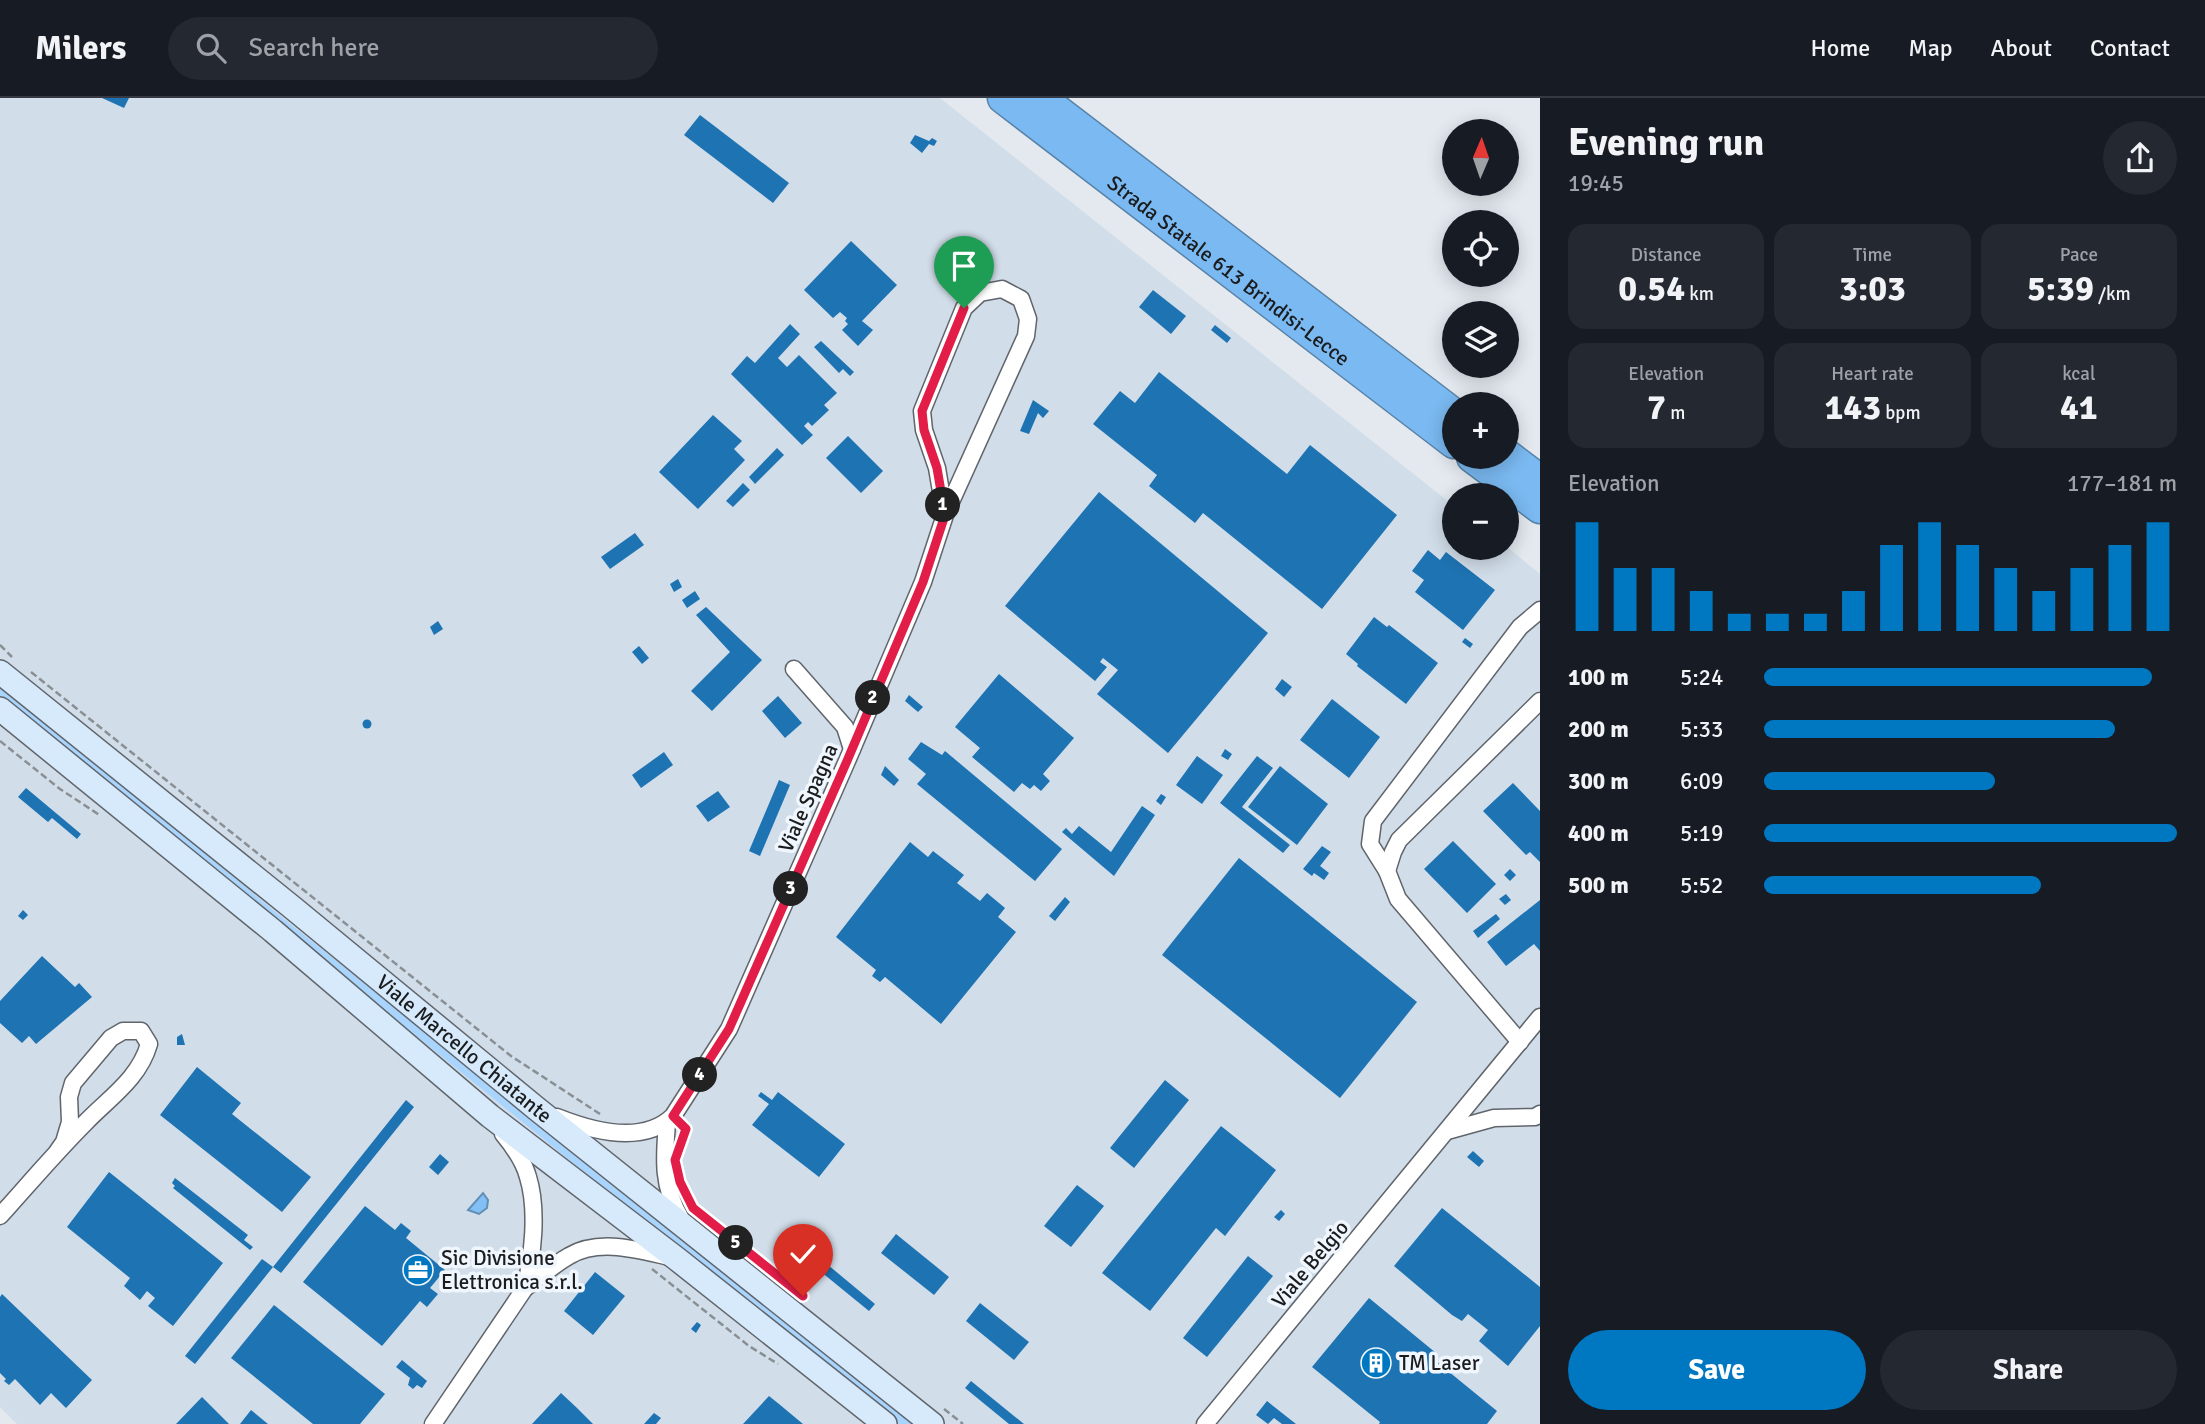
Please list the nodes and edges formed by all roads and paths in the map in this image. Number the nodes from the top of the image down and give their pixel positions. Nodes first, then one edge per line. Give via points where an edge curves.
1 (1003, 98) edge
2 (1041, 98) edge
3 (1067, 110) edge
4 (1442, 405) edge
5 (1442, 434) edge
6 (1519, 463) edge
7 (1488, 469) edge
8 (1540, 480) edge
9 (1540, 508) edge
10 (945, 515) junction
11 (1540, 610) edge
12 (0, 645) edge
13 (10, 668) edge
14 (794, 669) dead end
15 (31, 672) dead end
16 (1540, 701) edge
17 (0, 709) edge
18 (0, 717) edge
19 (22, 728) junction
20 (0, 741) edge
21 (852, 749) junction
22 (103, 817) dead end
23 (1388, 871) junction
24 (1540, 1017) edge
25 (1520, 1042) junction
26 (537, 1110) junction
27 (1540, 1114) edge
28 (490, 1116) junction
29 (610, 1116) dead end
30 (670, 1119) junction
31 (1447, 1131) junction
32 (679, 1151) dead end
33 (57, 1152) junction
34 (687, 1198) dead end
35 (0, 1216) edge
36 (713, 1224) dead end
37 (688, 1230) junction
38 (677, 1259) junction
39 (645, 1265) dead end
40 (525, 1288) junction
41 (783, 1367) dead end
42 (936, 1415) edge
43 (433, 1424) edge
44 (885, 1424) edge
45 (963, 1424) edge
46 (1205, 1424) edge

1 - 5 highway, Strada Statale 613 Brindisi-Lecce
2 - 3 highway, Strada Statale 613 Brindisi-Lecce
3 - 4 highway, Strada Statale 613 Brindisi-Lecce
6 - 8 highway
7 - 9 highway
10 - 10 street, Viale Spagna via 1026,336 1028,319 1021,299 1002,289 980,293 964,308 922,411
10 - 21 street, Viale Spagna via 923,582
11 - 23 street via 1520,626 1373,821 1370,844
12 - 13 path
13 - 26 street, Viale Marcello Chiatante
14 - 21 street via 845,727
15 - 29 path via 511,1056 592,1110
16 - 23 street via 1399,840
17 - 19 street, Viale Marcello Chiatante
18 - 19 street
19 - 28 street, Viale Marcello Chiatante via 274,931
20 - 22 path
21 - 30 street, Viale Spagna via 729,1029
23 - 25 street via 1398,899
24 - 25 street, Viale Belgio
25 - 31 street, Viale Belgio
26 - 30 street via 584,1128 619,1132 649,1131
26 - 37 street, Viale Marcello Chiatante
27 - 31 street via 1494,1118
28 - 38 street, Viale Marcello Chiatante
28 - 40 street via 528,1177 533,1248
30 - 32 path via 686,1129
30 - 37 street, Viale Spagna via 664,1166 670,1201
31 - 46 street, Viale Belgio
33 - 33 street via 145,1059 149,1044 141,1031 123,1031 111,1038 73,1083 70,1122
33 - 35 street
34 - 36 path
37 - 42 street, Viale Marcello Chiatante
38 - 40 street via 594,1247 570,1255
38 - 44 street, Viale Marcello Chiatante
39 - 41 path
40 - 43 street
42 - 45 path

